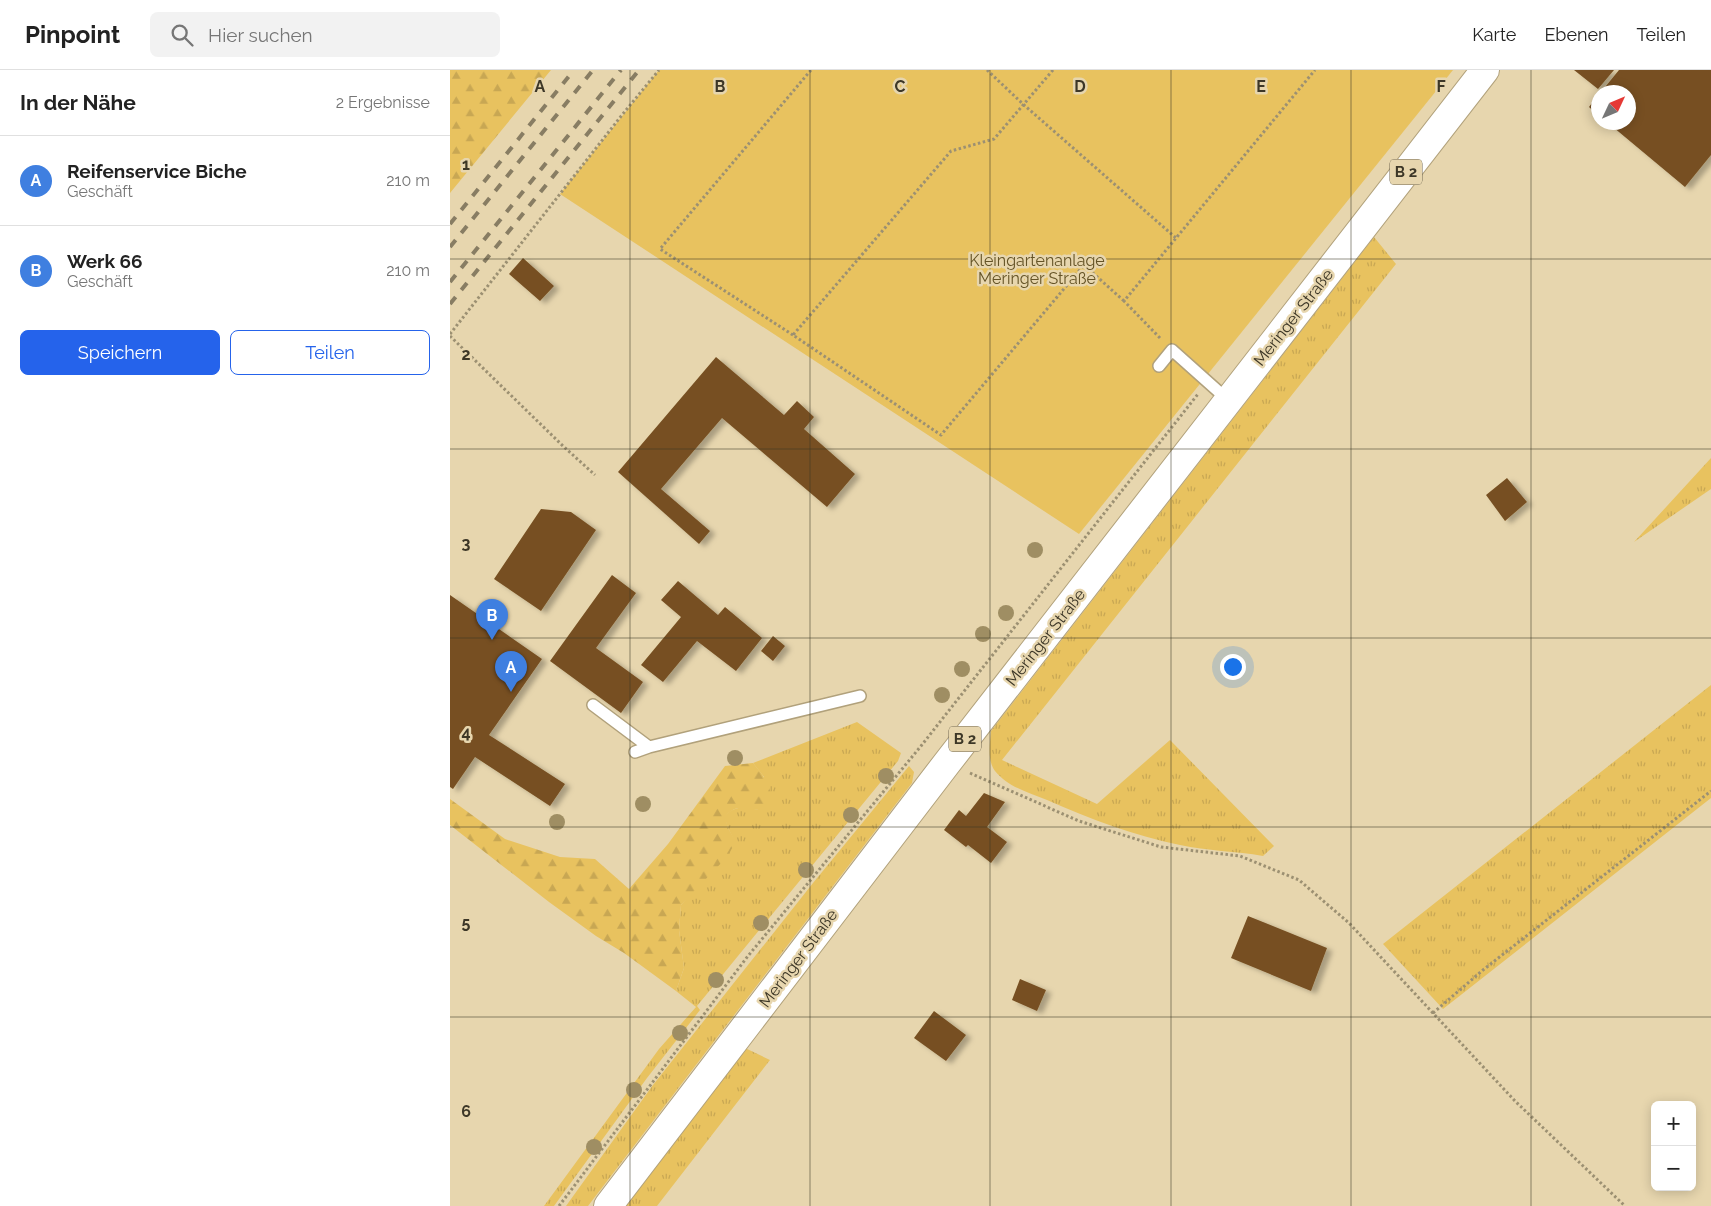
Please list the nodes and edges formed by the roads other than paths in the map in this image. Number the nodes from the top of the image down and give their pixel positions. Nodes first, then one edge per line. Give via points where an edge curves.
1 (1485, 70) edge
2 (1159, 366) dead end
3 (1228, 400) junction
4 (860, 696) dead end
5 (593, 705) dead end
6 (649, 747) junction
7 (634, 752) dead end
8 (608, 1206) edge

1 - 3 main road, Meringer Straße / B 2
2 - 3 lane via 1172,350
3 - 8 main road, Meringer Straße / B 2
4 - 6 lane
5 - 6 lane
6 - 7 lane

